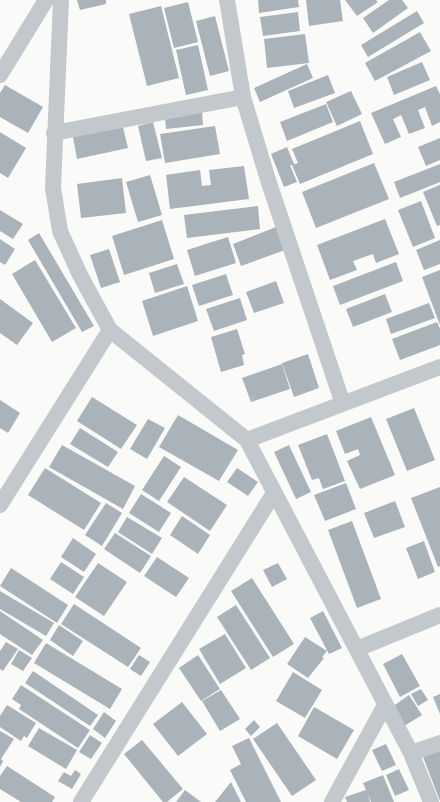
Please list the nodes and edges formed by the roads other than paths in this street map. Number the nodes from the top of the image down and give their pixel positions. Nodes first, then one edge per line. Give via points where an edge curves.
1 (46, 0) edge
2 (61, 0) edge
3 (227, 0) edge
4 (0, 75) edge
5 (243, 96) junction
6 (54, 133) junction
7 (110, 330) junction
8 (440, 367) edge
9 (343, 404) junction
10 (247, 440) junction
11 (274, 493) junction
12 (0, 505) edge
13 (440, 615) edge
14 (357, 649) junction
15 (385, 705) junction
16 (440, 743) edge
17 (411, 753) junction
18 (81, 802) edge
19 (332, 802) edge
20 (431, 802) edge

1 - 4 street
2 - 6 street
3 - 5 street
5 - 6 street
5 - 9 street via 269,183
6 - 7 street via 53,188 60,231
7 - 10 street
7 - 12 street
8 - 9 street
9 - 10 street
10 - 11 street
11 - 14 street
11 - 18 street
13 - 14 street
14 - 15 street
15 - 17 street
15 - 19 street
16 - 17 street
17 - 20 street

